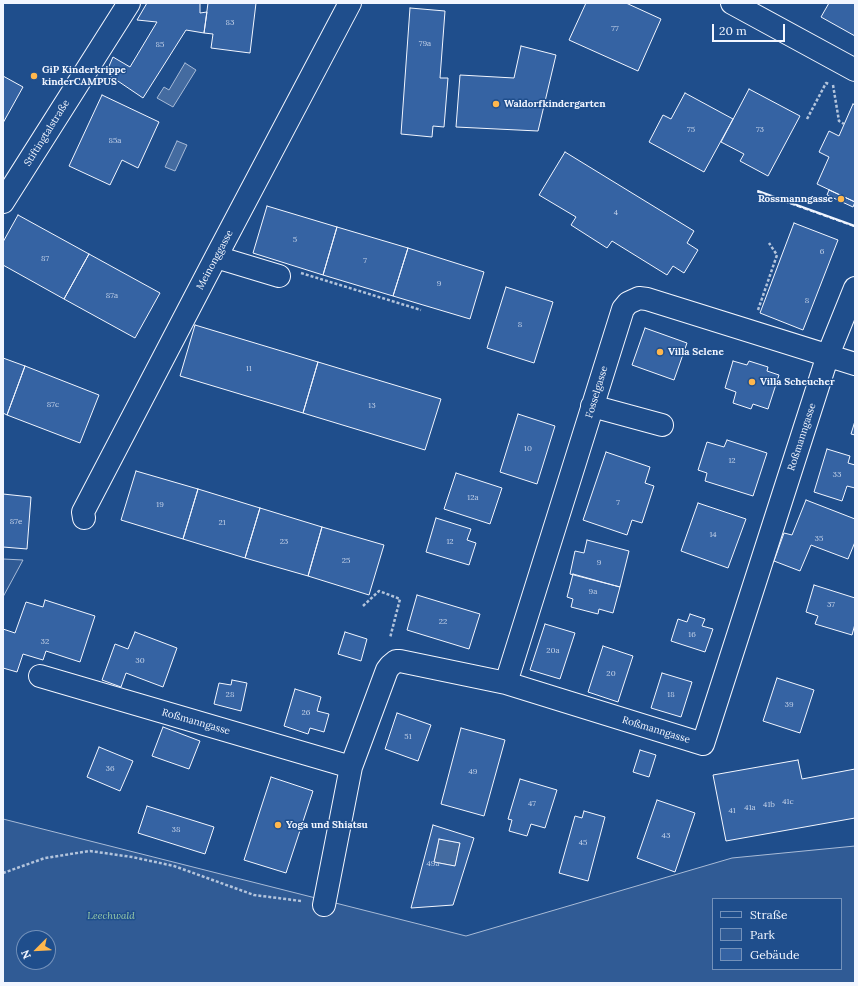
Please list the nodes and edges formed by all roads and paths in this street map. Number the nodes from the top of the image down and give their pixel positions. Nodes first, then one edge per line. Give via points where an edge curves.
1 (129, 3) edge
2 (350, 3) edge
3 (732, 3) edge
4 (846, 75) edge
5 (833, 85) junction
6 (807, 119) dead end
7 (844, 124) dead end
8 (3, 202) edge
9 (769, 243) dead end
10 (216, 256) junction
11 (289, 274) joint
12 (855, 288) edge
13 (421, 310) dead end
14 (754, 332) junction
15 (828, 355) junction
16 (855, 364) edge
17 (592, 406) junction
18 (662, 425) dead end
19 (84, 518) dead end
20 (363, 606) dead end
21 (389, 640) dead end
22 (40, 676) dead end
23 (506, 683) junction
24 (351, 768) junction
25 (3, 873) edge
26 (324, 905) joint

1 - 8 street, Stiftingtalstraße
2 - 10 street, Meinonggasse
3 - 4 street
4 - 5 path
5 - 6 path via 826,83
5 - 7 path via 839,121
9 - 14 path via 777,255
10 - 11 street
10 - 19 street, Meinonggasse via 83,512
11 - 13 path
12 - 15 street, Roßmanngasse
14 - 15 street, Fosselgasse
14 - 17 street, Fosselgasse via 647,299 633,300 622,309
15 - 16 street
15 - 23 street, Roßmanngasse via 703,744
17 - 18 street
17 - 23 street, Fosselgasse
20 - 21 path via 379,591 400,599
22 - 24 street, Roßmanngasse
23 - 24 street, Roßmanngasse via 400,661 392,664 387,670
24 - 26 street, Roßmanngasse
25 - 26 path via 45,858 90,851 174,866 254,895

